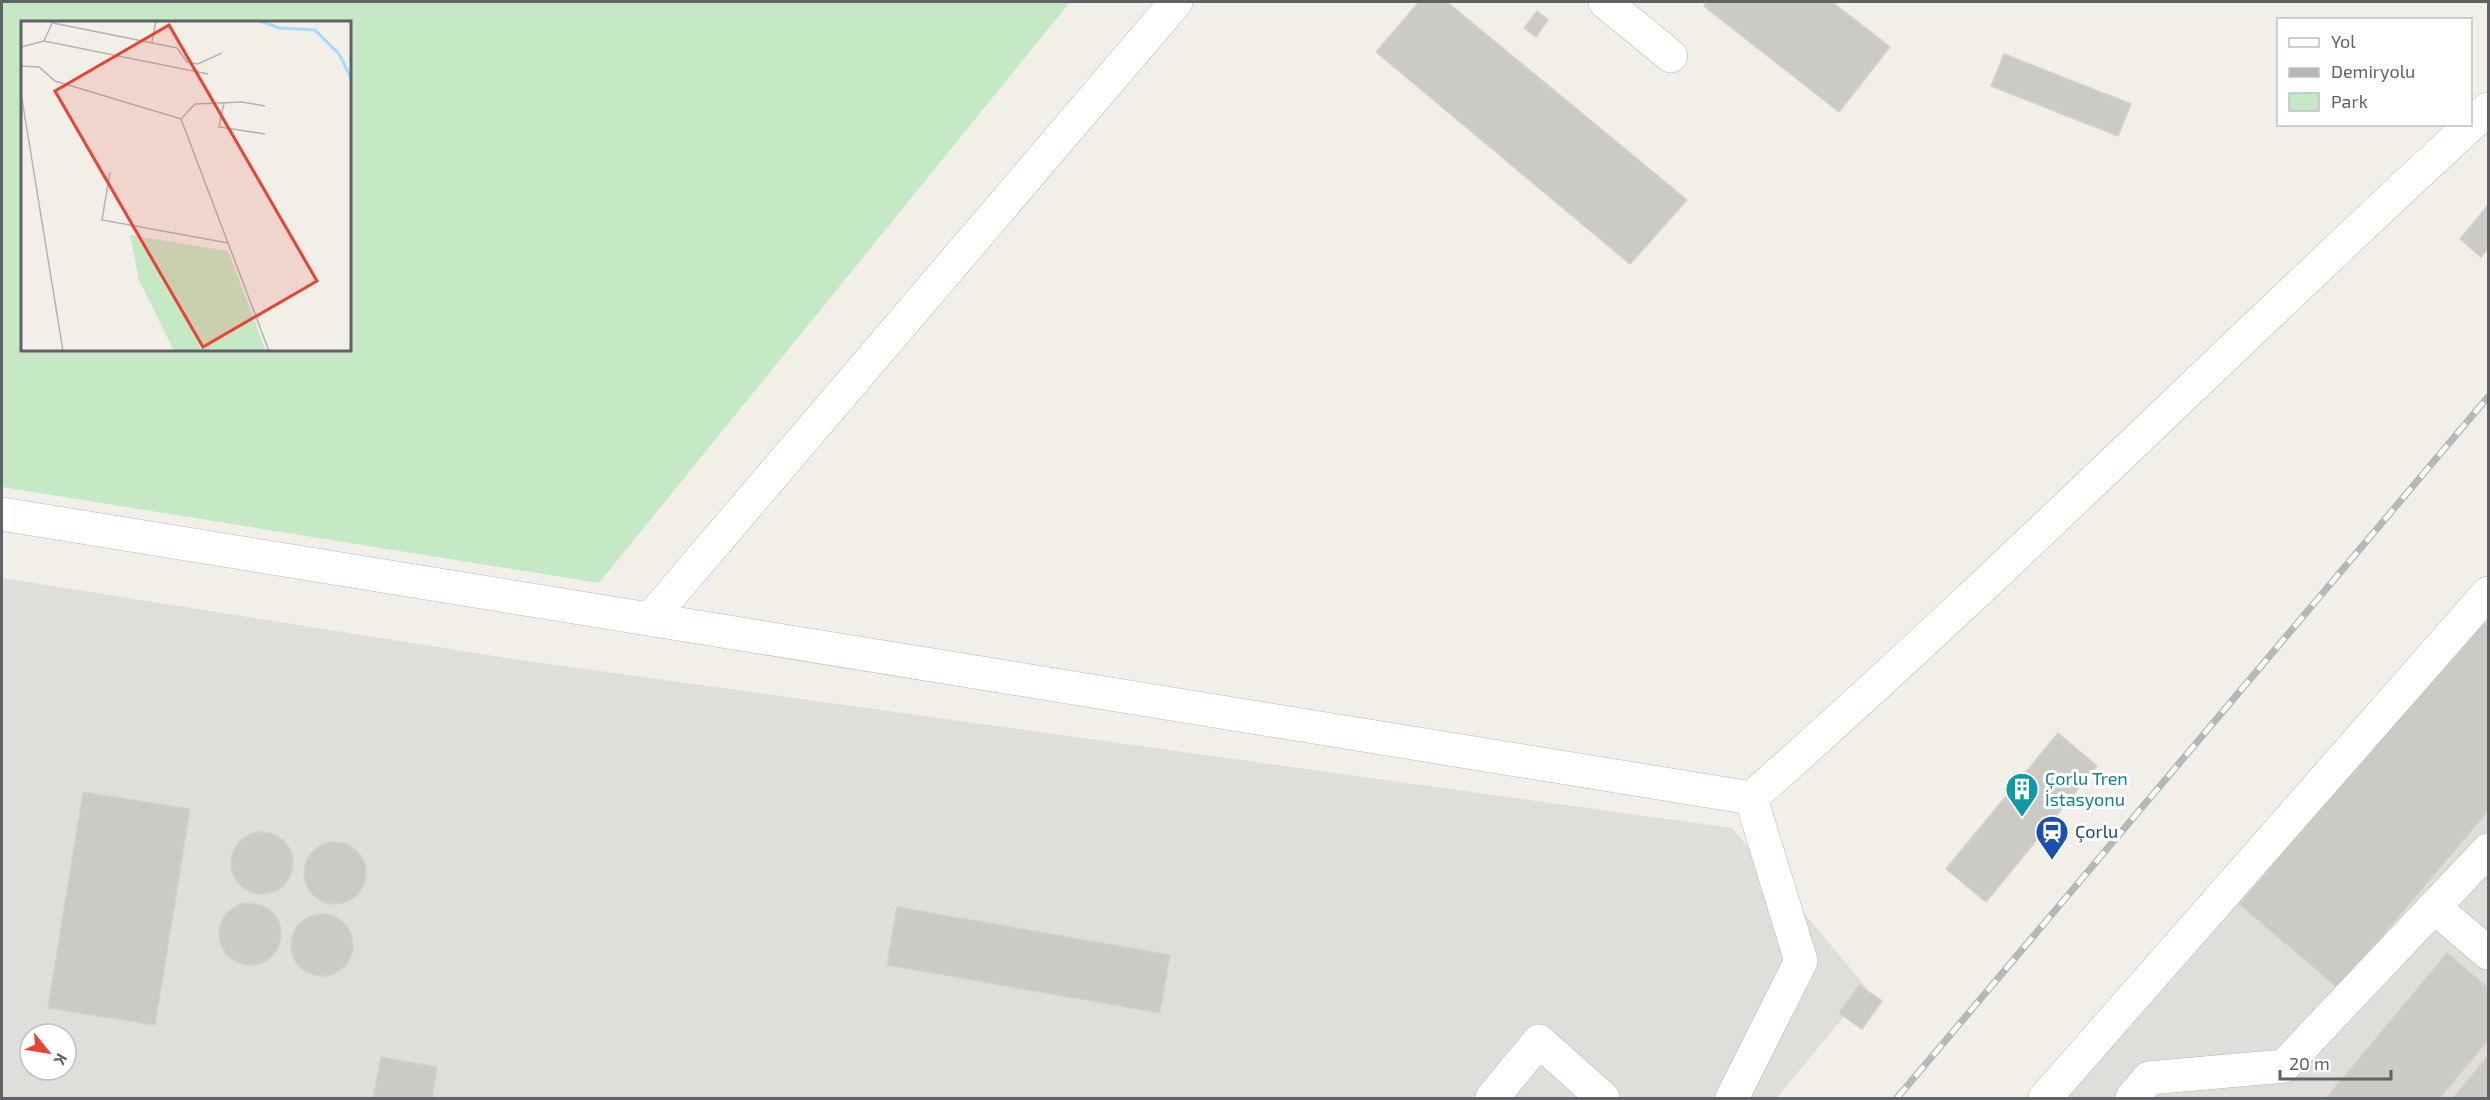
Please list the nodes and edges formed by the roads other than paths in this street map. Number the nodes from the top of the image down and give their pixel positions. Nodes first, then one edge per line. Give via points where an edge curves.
1 (1176, 2) edge
2 (1605, 2) edge
3 (1671, 56) dead end
4 (2488, 109) edge
5 (2472, 124) edge
6 (2470, 126) edge
7 (2, 514) edge
8 (2488, 593) edge
9 (650, 619) junction
10 (1751, 798) junction
11 (2488, 850) edge
12 (2434, 907) junction
13 (2488, 953) edge
14 (1492, 1098) edge
15 (1603, 1098) edge
16 (1731, 1098) edge
17 (2045, 1098) edge
18 (2132, 1098) edge

1 - 9 street
2 - 3 street
4 - 5 street
6 - 10 street via 1890,675
7 - 9 street
8 - 17 street
9 - 10 street
10 - 16 street via 1801,961
11 - 12 street
12 - 13 street
12 - 18 street via 2284,1066 2149,1078
14 - 15 street via 1539,1041

